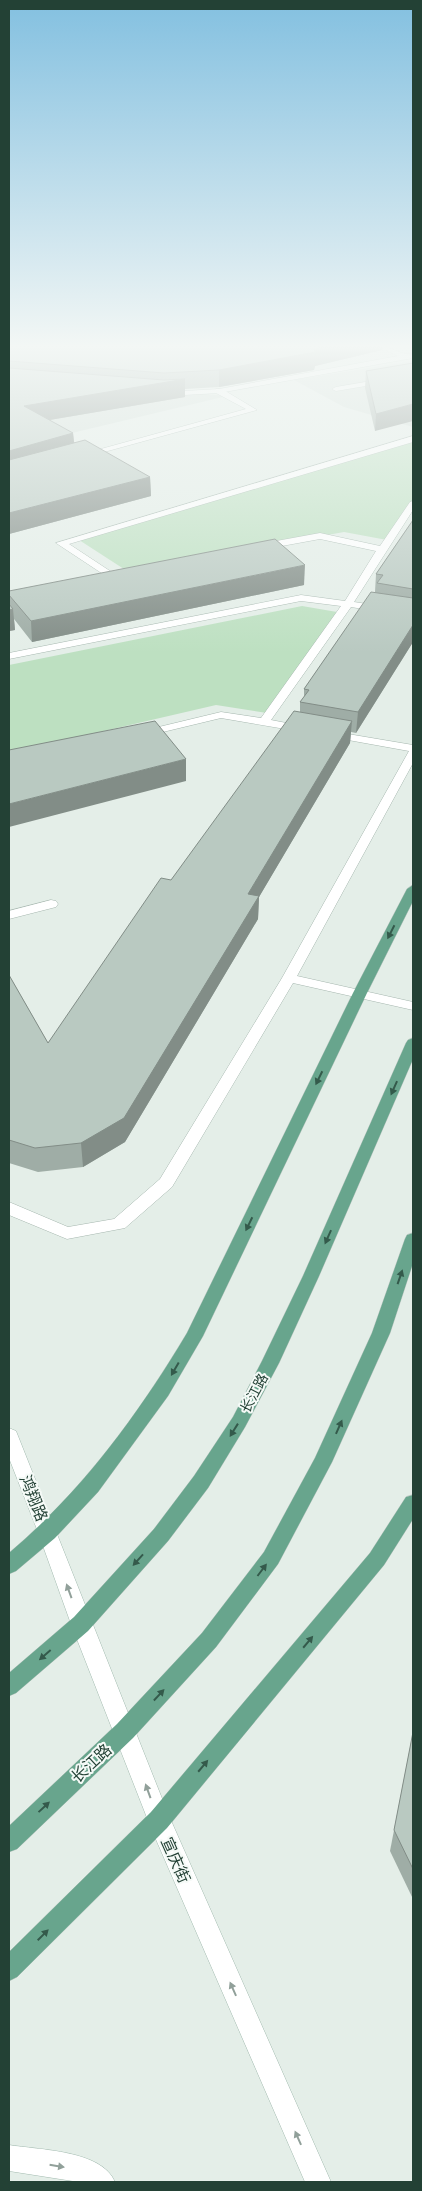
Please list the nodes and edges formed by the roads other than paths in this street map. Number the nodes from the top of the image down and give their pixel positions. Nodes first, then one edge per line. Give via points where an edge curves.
1 (108, 448) edge
2 (382, 448) edge
3 (75, 457) edge
4 (413, 504) edge
5 (252, 549) edge
6 (382, 549) junction
7 (128, 572) edge
8 (348, 604) junction
9 (413, 614) edge
10 (9, 656) edge
11 (264, 722) junction
12 (134, 735) edge
13 (413, 748) edge
14 (413, 753) edge
15 (413, 888) edge
16 (51, 904) dead end
17 (9, 915) edge
18 (288, 978) junction
19 (360, 994) junction
20 (413, 1006) edge
21 (413, 1043) edge
22 (9, 1208) edge
23 (413, 1239) edge
24 (9, 1436) edge
25 (413, 1503) edge
26 (48, 1532) junction
27 (9, 1565) edge
28 (81, 1624) junction
29 (9, 1686) edge
30 (126, 1730) junction
31 (158, 1820) junction
32 (9, 1841) edge
33 (9, 1969) edge
34 (9, 2158) edge
35 (102, 2182) edge
36 (318, 2182) edge

1 - 3 street
2 - 7 street via 61,543 112,576
4 - 6 street
5 - 6 street via 320,536
6 - 8 street
8 - 9 street
8 - 10 street via 301,598
8 - 11 street
11 - 12 street via 221,715
11 - 13 street
14 - 18 street
15 -> 19 main road
16 - 17 street
18 - 19 street
18 - 22 street via 166,1182 119,1224 67,1233
19 - 20 street
19 -> 26 main road via 194,1336 162,1391 127,1440 91,1486
21 -> 28 main road, 长江路 via 311,1276 239,1422 202,1482 161,1534
30 -> 23 main road, 长江路 via 209,1640 271,1558 323,1462 381,1334
24 - 26 street, 鸿翔路
31 -> 25 main road via 378,1559
26 - 27 main road
28 -> 26 street, 宣庆街
28 -> 29 main road, 长江路
28 - 30 street, 宣庆街
31 -> 30 street, 宣庆街
32 -> 30 main road, 长江路
33 -> 31 main road
36 -> 31 street, 宣庆街
34 -> 35 street via 82,2169

